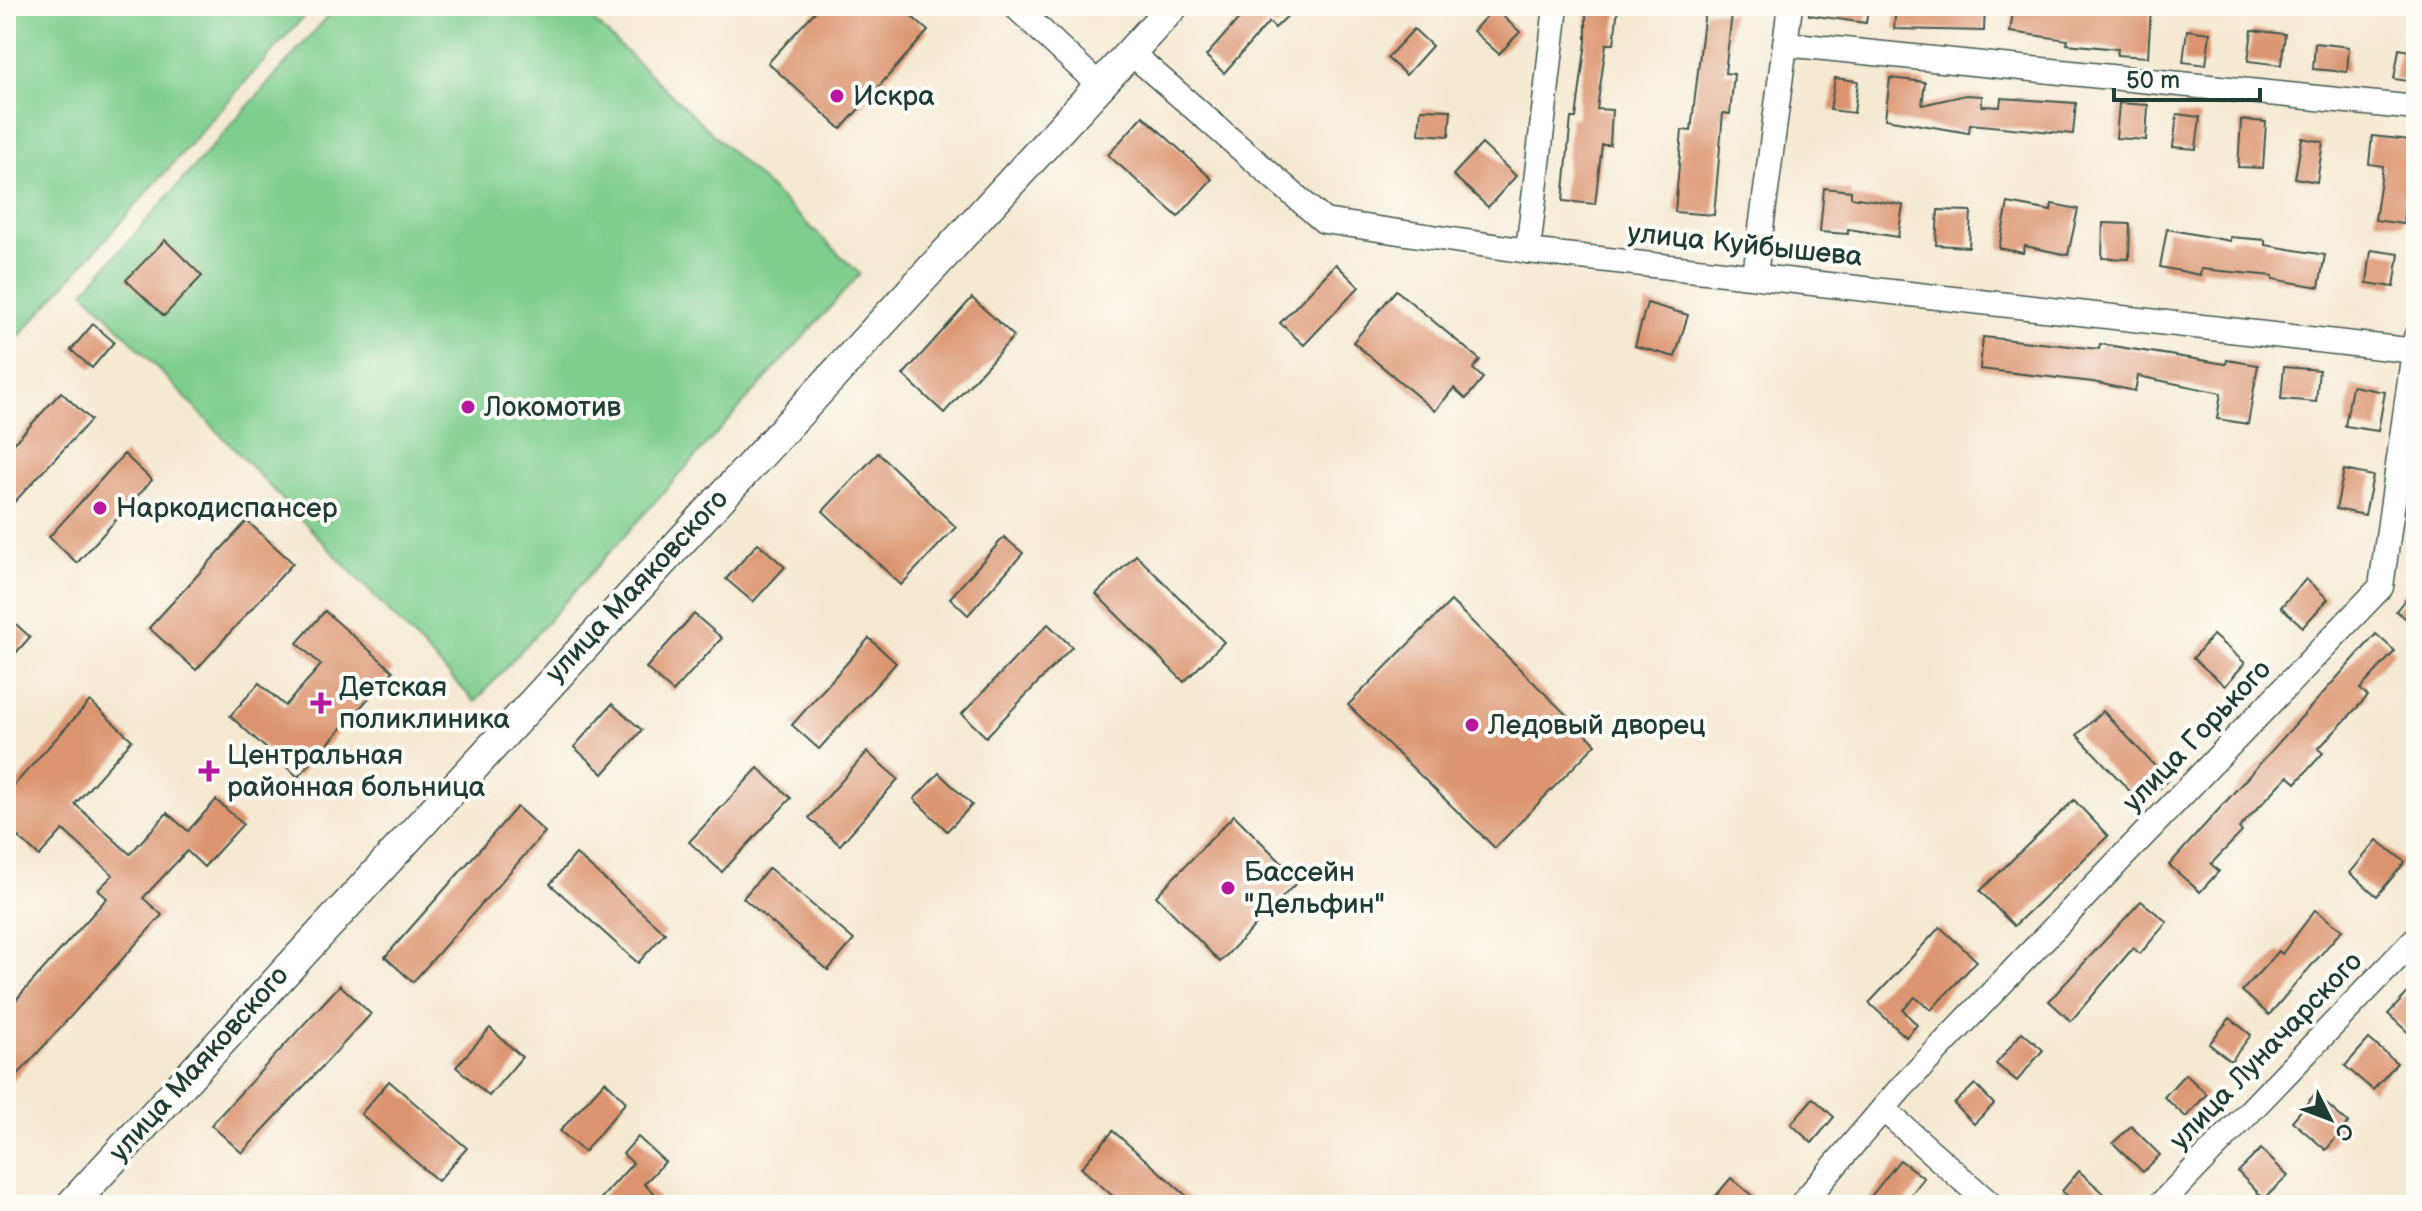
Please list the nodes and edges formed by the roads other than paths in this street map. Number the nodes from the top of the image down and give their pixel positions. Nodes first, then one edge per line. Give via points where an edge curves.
1 (1015, 6) edge
2 (1173, 6) edge
3 (1556, 6) edge
4 (1790, 6) edge
5 (1785, 44) junction
6 (1130, 52) junction
7 (1100, 86) junction
8 (2416, 108) edge
9 (1528, 251) junction
10 (1755, 275) junction
11 (2415, 346) edge
12 (2416, 938) edge
13 (1883, 1109) junction
14 (71, 1205) edge
15 (1801, 1205) edge
16 (1991, 1205) edge
17 (2160, 1205) edge

1 - 7 street
2 - 6 main road, улица Маяковского
3 - 9 street
4 - 5 street
5 - 8 street
5 - 10 street
6 - 7 main road, улица Маяковского
6 - 9 street, улица Куйбышева via 1324,221
7 - 14 main road, улица Маяковского
9 - 10 street, улица Куйбышева
10 - 11 street, улица Куйбышева
11 - 13 street, улица Горького via 2381,587
12 - 17 street, улица Луначарского
13 - 15 street, улица Горького
13 - 16 street

